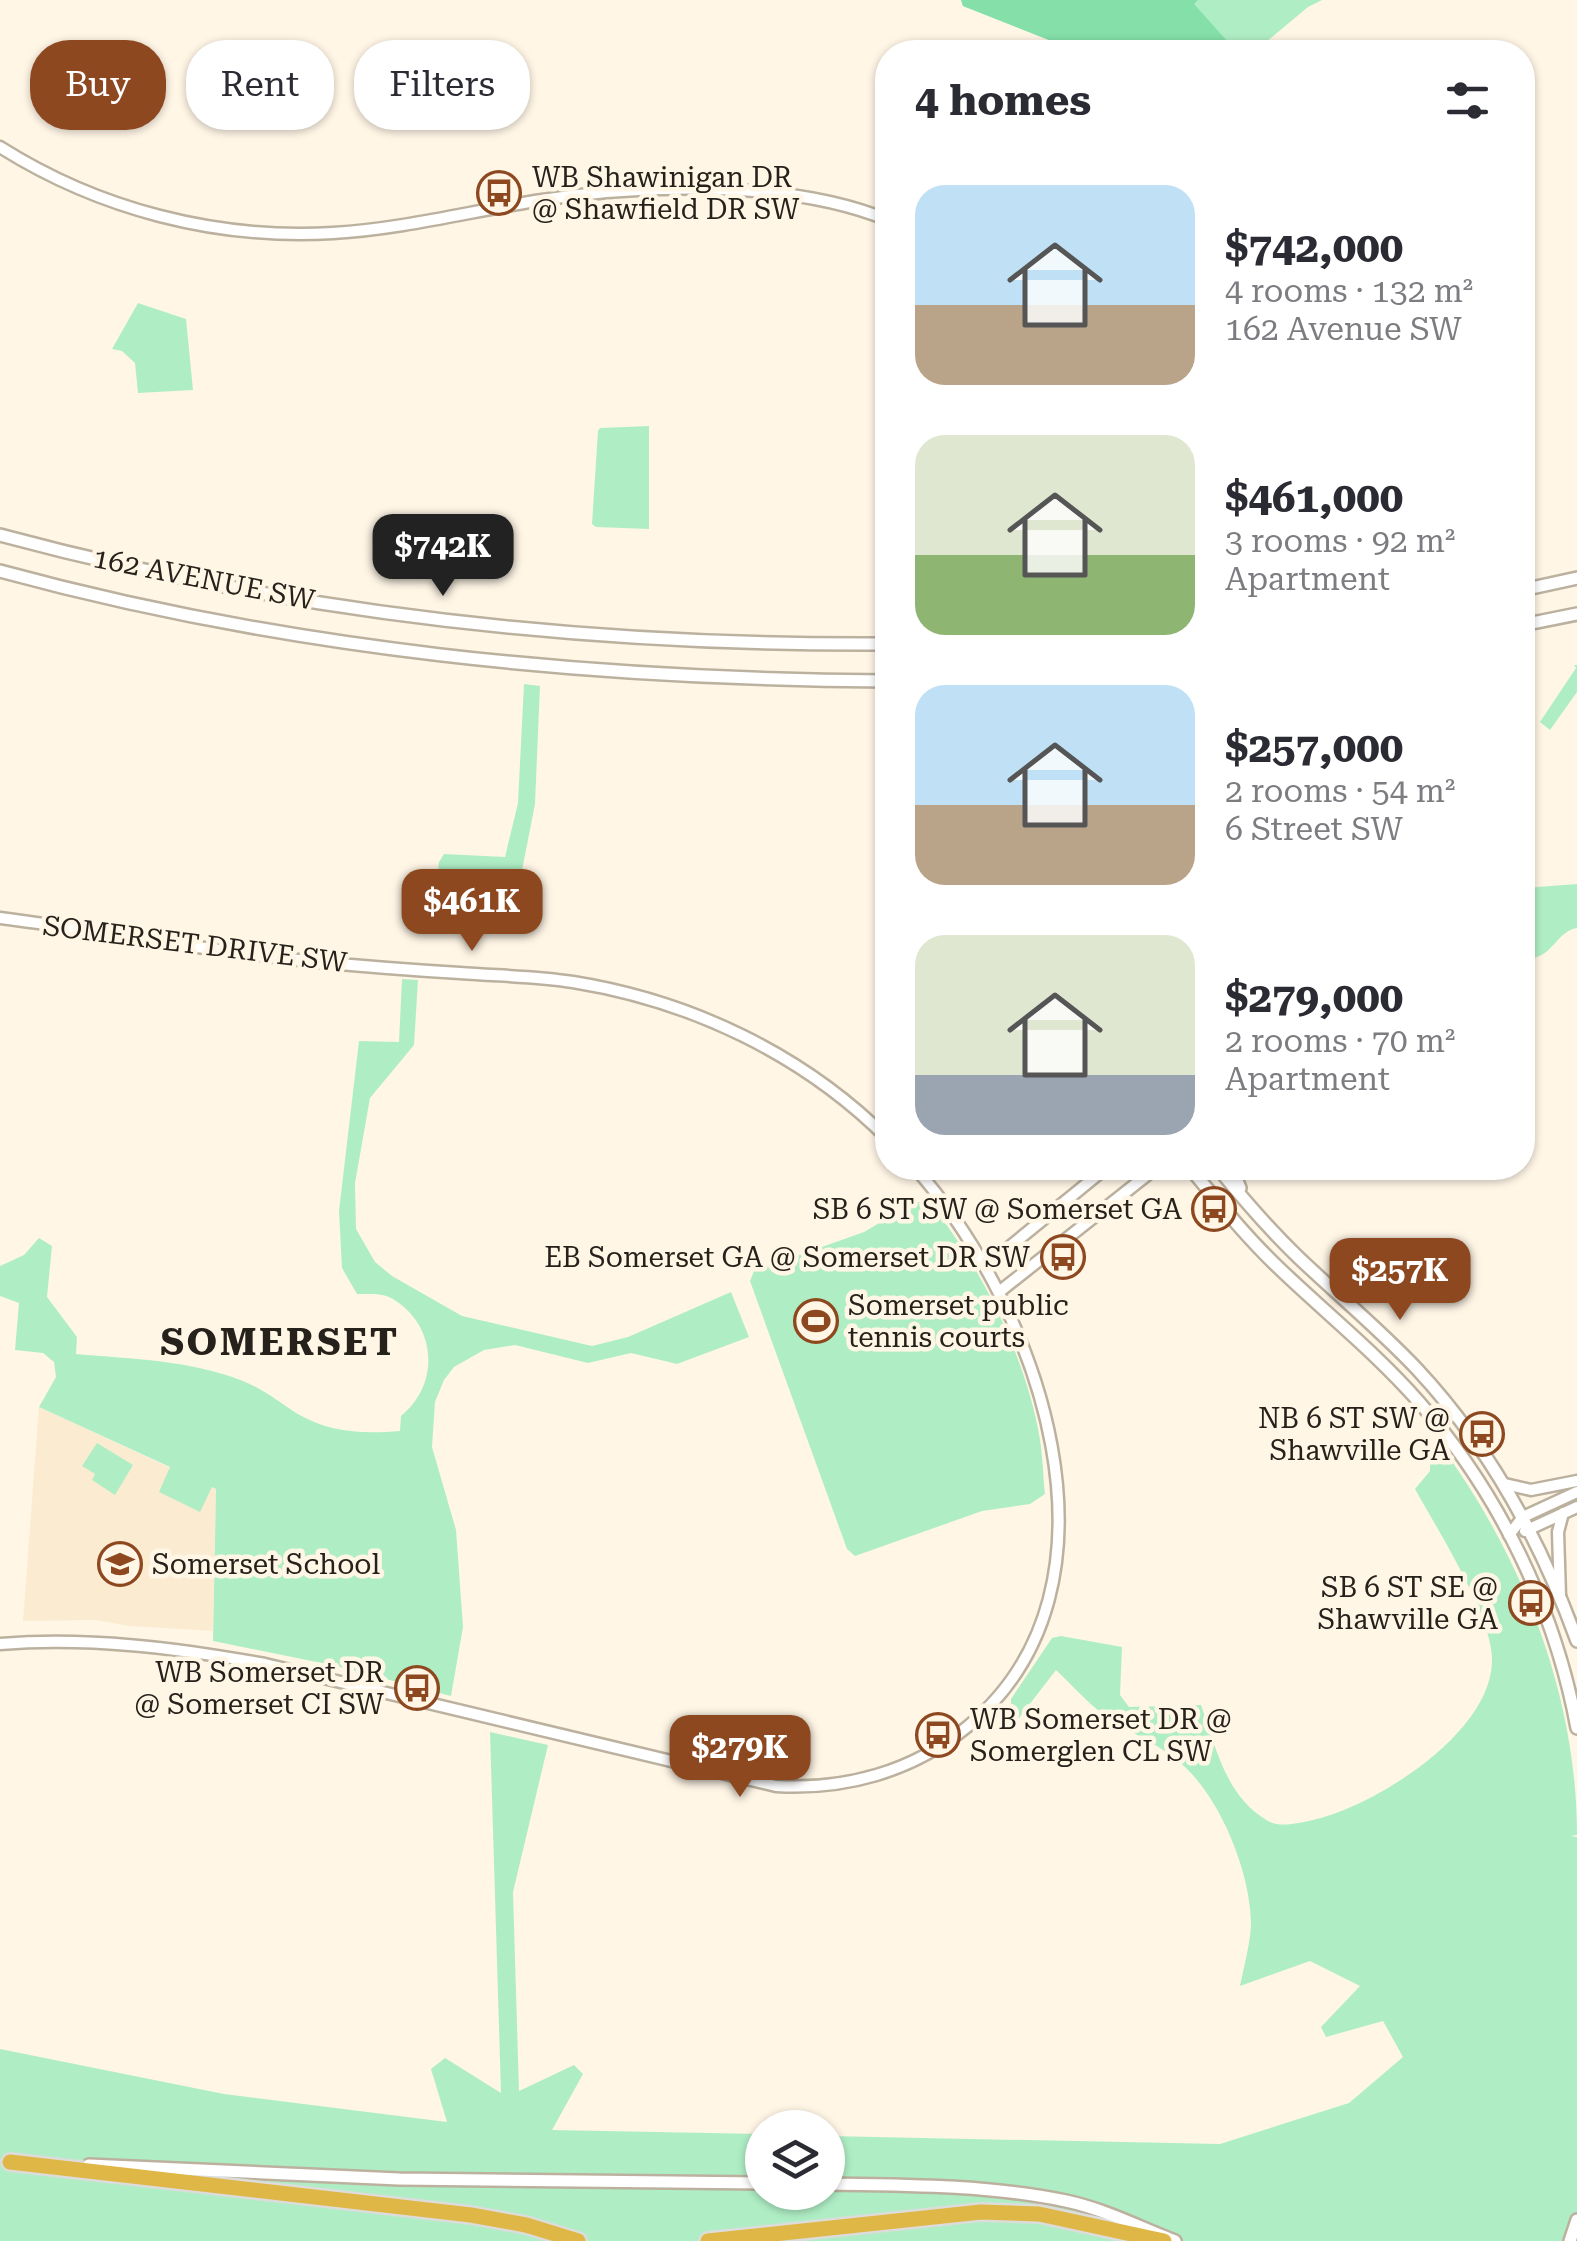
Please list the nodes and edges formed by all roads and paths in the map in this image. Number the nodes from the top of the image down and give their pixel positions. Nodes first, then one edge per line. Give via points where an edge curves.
1 (0, 148) edge
2 (875, 215) edge
3 (0, 535) edge
4 (0, 571) edge
5 (1577, 578) edge
6 (1535, 587) edge
7 (1577, 614) edge
8 (1535, 623) edge
9 (875, 644) edge
10 (875, 681) edge
11 (0, 918) edge
12 (875, 1127) edge
13 (924, 1180) edge
14 (1091, 1180) edge
15 (1138, 1180) edge
16 (1200, 1180) edge
17 (1228, 1180) edge
18 (1237, 1180) edge
19 (1245, 1201) junction
20 (986, 1266) junction
21 (999, 1292) junction
22 (1577, 1481) edge
23 (1505, 1484) junction
24 (1577, 1492) edge
25 (1577, 1507) edge
26 (1563, 1513) junction
27 (1523, 1517) junction
28 (1530, 1529) junction
29 (1510, 1535) junction
30 (1560, 1596) junction
31 (1577, 1641) edge
32 (0, 1644) edge
33 (1577, 1728) edge
34 (5, 2162) edge
35 (745, 2183) edge
36 (845, 2185) edge
37 (1577, 2220) edge
38 (578, 2241) edge
39 (708, 2241) edge
40 (1164, 2241) edge
41 (1175, 2241) edge
42 (1570, 2241) edge

1 - 2 street via 117,204 242,231 359,231 556,198 686,189 816,200
3 - 9 main road, 162 AVENUE SW via 168,574 410,616 576,635
4 - 10 main road, 162 AVENUE SW via 232,624 398,651 570,670
5 - 6 main road
7 - 8 main road
11 - 12 street, SOMERSET DRIVE SW via 165,944 553,979 633,994 718,1024 779,1055
13 - 20 street
14 - 20 street
15 - 21 street
16 - 29 main road via 1255,1244 1420,1404
17 - 19 main road
18 - 19 main road
19 - 23 main road via 1432,1386
20 - 21 street
21 - 32 street via 1026,1356 1048,1437 1059,1532 1053,1580 1033,1644 990,1705 952,1739 894,1770 828,1786 764,1784 231,1658 108,1644
22 - 23 street via 1531,1490
23 - 27 main road
24 - 27 street
25 - 26 street
26 - 28 street
26 - 30 street
27 - 28 main road
27 - 29 street
28 - 29 street
28 - 30 main road
29 - 33 main road via 1553,1636
30 - 31 main road
34 - 35 main road via 399,2179
34 - 38 highway via 471,2215
36 - 41 main road via 1068,2201
37 - 42 main road
39 - 40 highway via 980,2212 1039,2214

